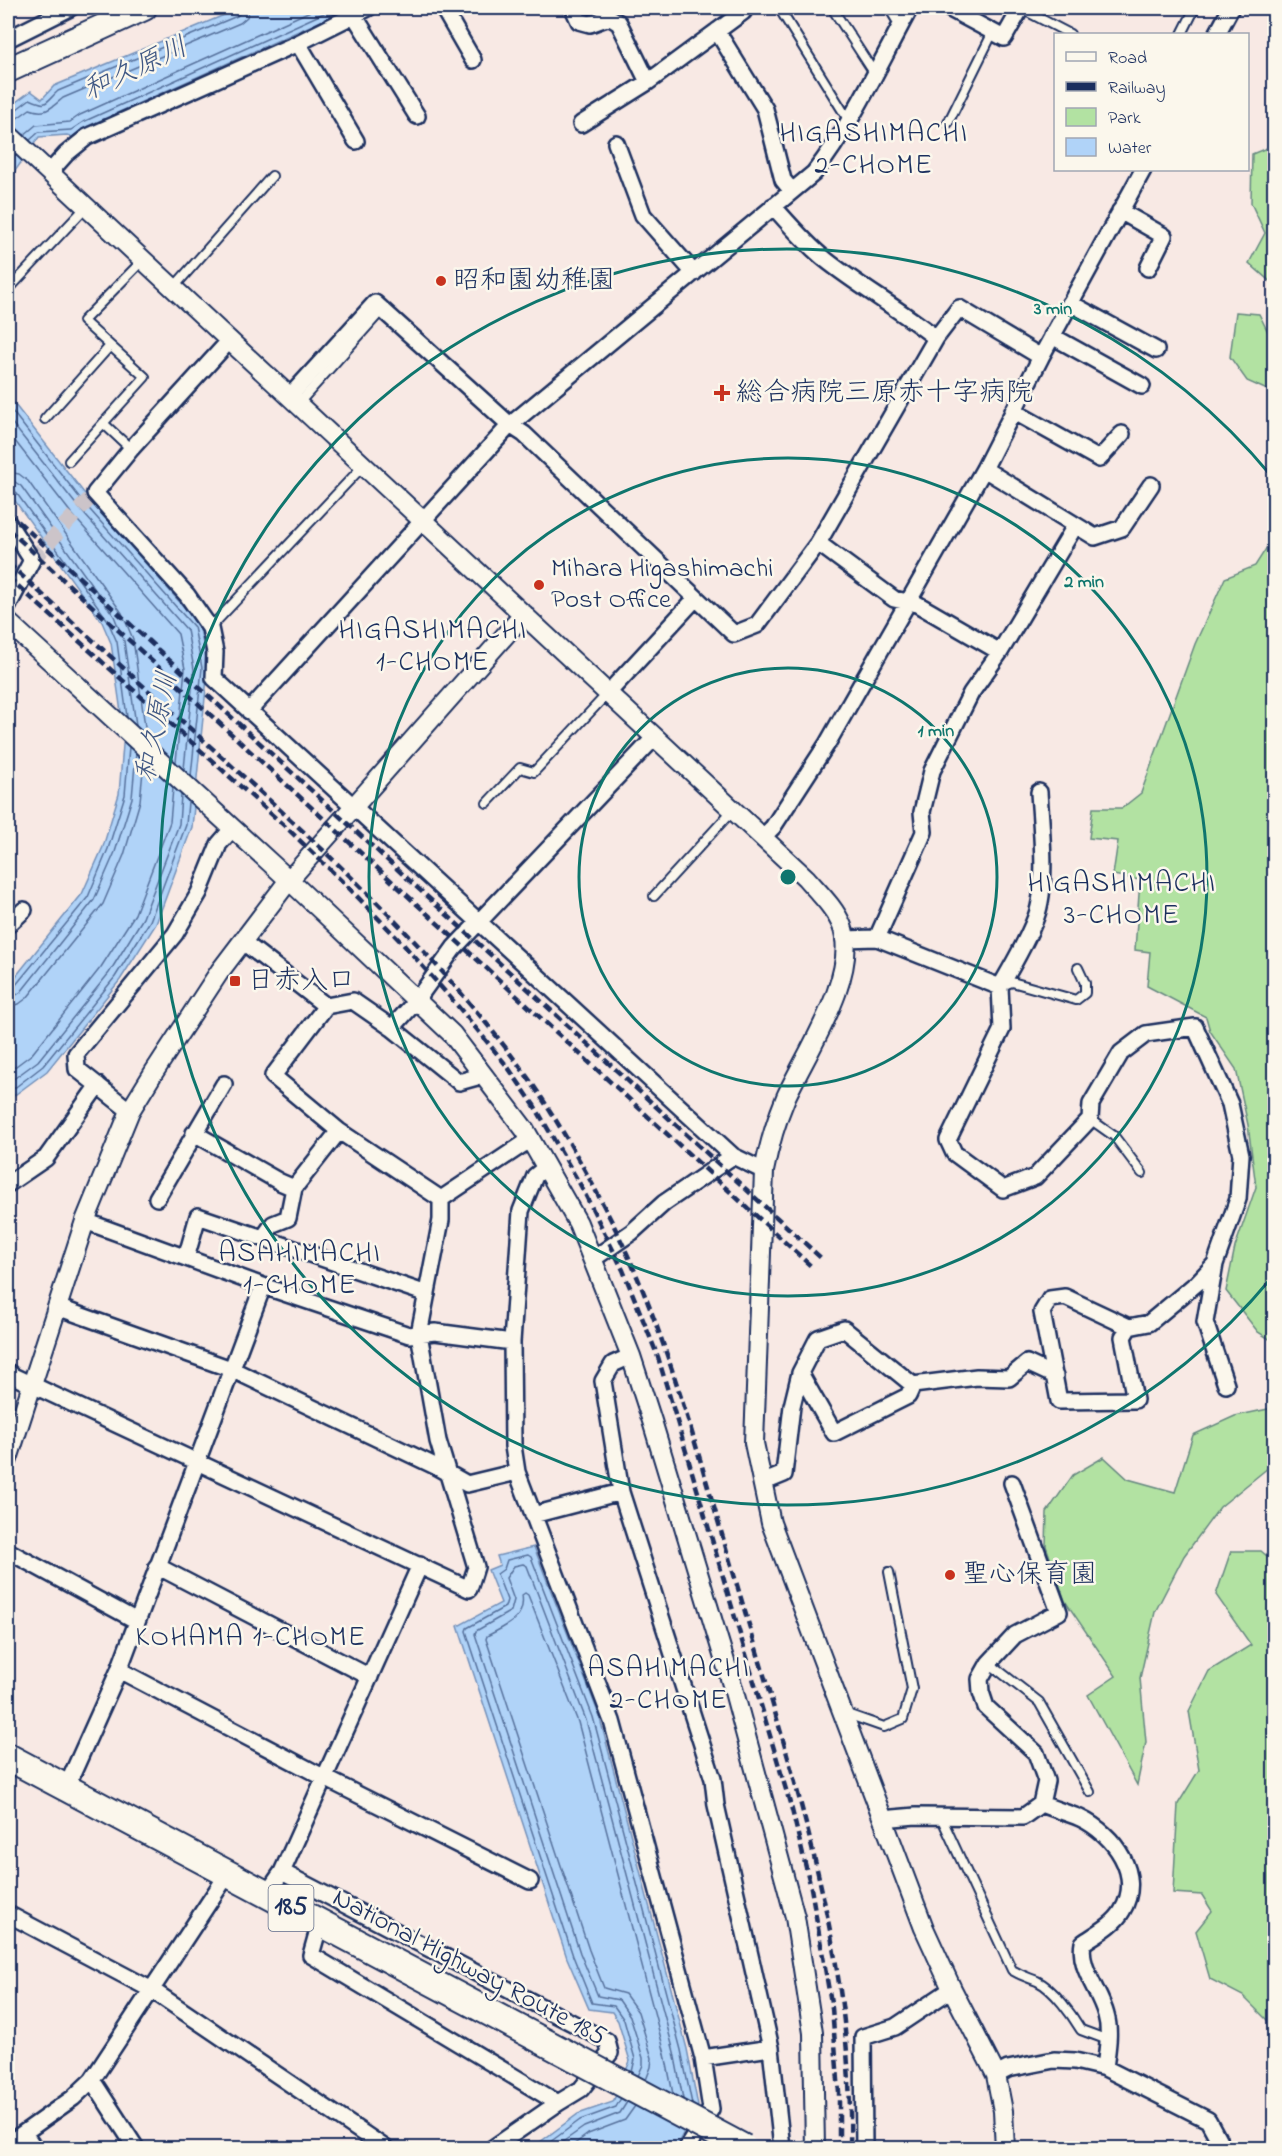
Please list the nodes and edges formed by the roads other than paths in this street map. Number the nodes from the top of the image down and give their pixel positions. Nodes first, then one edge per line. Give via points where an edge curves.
1 (70, 8) edge
2 (144, 8) edge
3 (368, 8) edge
4 (443, 8) edge
5 (573, 8) edge
6 (742, 8) edge
7 (779, 8) edge
8 (832, 8) edge
9 (890, 8) edge
10 (910, 8) edge
11 (948, 8) edge
12 (1020, 8) edge
13 (1195, 8) edge
14 (1232, 8) edge
15 (354, 15) junction
16 (900, 26) junction
17 (717, 31) junction
18 (993, 32) junction
19 (1068, 33) edge
20 (1182, 33) edge
21 (1218, 33) edge
22 (8, 39) edge
23 (298, 43) junction
24 (473, 60) dead end
25 (8, 70) edge
26 (876, 70) junction
27 (648, 82) junction
28 (417, 116) dead end
29 (849, 121) junction
30 (581, 123) dead end
31 (948, 123) dead end
32 (8, 134) edge
33 (356, 141) dead end
34 (616, 142) dead end
35 (46, 171) junction
36 (1142, 171) edge
37 (272, 177) dead end
38 (792, 191) junction
39 (773, 206) junction
40 (86, 207) junction
41 (1120, 211) junction
42 (143, 260) junction
43 (1148, 268) dead end
44 (694, 273) junction
45 (173, 288) junction
46 (8, 290) edge
47 (1070, 303) junction
48 (1052, 336) junction
49 (936, 338) junction
50 (230, 340) junction
51 (110, 346) junction
52 (1156, 350) dead end
53 (1041, 357) junction
54 (1142, 386) dead end
55 (294, 400) junction
56 (1013, 411) junction
57 (45, 420) dead end
58 (103, 423) junction
59 (510, 425) junction
60 (1122, 434) dead end
61 (131, 448) junction
62 (69, 461) dead end
63 (364, 465) junction
64 (984, 469) junction
65 (1151, 485) dead end
66 (423, 520) junction
67 (8, 523) edge
68 (1075, 526) junction
69 (818, 543) junction
70 (696, 598) junction
71 (907, 601) junction
72 (8, 606) edge
73 (524, 614) junction
74 (8, 622) edge
75 (210, 628) junction
76 (1000, 652) junction
77 (608, 693) junction
78 (249, 711) junction
79 (655, 737) junction
80 (1039, 792) dead end
81 (487, 803) dead end
82 (353, 806) junction
83 (733, 810) junction
84 (232, 829) junction
85 (762, 838) junction
86 (289, 880) junction
87 (654, 896) dead end
88 (24, 910) dead end
89 (477, 921) junction
90 (8, 925) edge
91 (877, 938) junction
92 (843, 939) junction
93 (242, 941) junction
94 (1078, 968) dead end
95 (1000, 987) junction
96 (416, 1001) junction
97 (326, 1006) junction
98 (392, 1028) junction
99 (484, 1075) junction
100 (224, 1083) dead end
101 (98, 1085) junction
102 (130, 1111) junction
103 (1090, 1119) junction
104 (339, 1131) junction
105 (194, 1133) junction
106 (531, 1139) junction
107 (733, 1156) junction
108 (546, 1167) junction
109 (764, 1171) junction
110 (1142, 1173) dead end
111 (8, 1184) edge
112 (294, 1188) junction
113 (157, 1198) dead end
114 (441, 1199) junction
115 (85, 1221) junction
116 (263, 1238) junction
117 (186, 1258) junction
118 (593, 1259) junction
119 (1215, 1264) junction
120 (263, 1286) junction
121 (427, 1294) junction
122 (57, 1307) junction
123 (1129, 1327) junction
124 (419, 1334) junction
125 (512, 1342) junction
126 (630, 1356) junction
127 (231, 1370) junction
128 (8, 1371) edge
129 (800, 1373) junction
130 (1055, 1376) junction
131 (31, 1384) junction
132 (913, 1384) junction
133 (1226, 1385) dead end
134 (8, 1459) edge
135 (196, 1462) junction
136 (517, 1472) junction
137 (448, 1475) junction
138 (762, 1483) junction
139 (1012, 1483) dead end
140 (621, 1492) junction
141 (533, 1515) junction
142 (8, 1551) edge
143 (420, 1565) junction
144 (157, 1566) junction
145 (889, 1572) dead end
146 (137, 1622) junction
147 (989, 1663) junction
148 (119, 1670) junction
149 (370, 1677) junction
150 (842, 1713) junction
151 (8, 1757) edge
152 (324, 1778) junction
153 (66, 1788) junction
154 (1090, 1792) dead end
155 (1041, 1804) junction
156 (941, 1816) junction
157 (882, 1819) junction
158 (282, 1872) junction
159 (227, 1875) junction
160 (530, 1881) dead end
161 (266, 1895) junction
162 (8, 1914) edge
163 (320, 1923) junction
164 (952, 1989) junction
165 (152, 1990) junction
166 (1108, 2040) junction
167 (771, 2048) junction
168 (703, 2058) junction
169 (1105, 2068) junction
170 (996, 2075) junction
171 (92, 2080) junction
172 (558, 2103) junction
173 (24, 2133) junction
174 (8, 2144) edge
175 (34, 2148) edge
176 (136, 2148) edge
177 (385, 2148) edge
178 (493, 2148) edge
179 (688, 2148) edge
180 (744, 2148) edge
181 (782, 2148) edge
182 (815, 2148) edge
183 (864, 2148) edge
184 (1005, 2148) edge
185 (1223, 2148) edge

1 - 22 street
2 - 25 main road
3 - 15 street
4 - 24 street
5 - 27 street via 579,21 590,24 609,17 619,23
6 - 17 street via 743,12
7 - 29 lane
8 - 26 lane
9 - 16 lane
10 - 16 street
11 - 18 street
12 - 18 street via 1004,38
12 - 19 lane
13 - 20 lane
14 - 21 street
15 - 23 street
15 - 28 street
16 - 26 street
17 - 27 street
17 - 38 street via 765,109 783,180
18 - 31 lane
23 - 33 street
23 - 35 street via 87,136
26 - 29 street
27 - 30 street
29 - 38 street via 814,173
32 - 35 street
34 - 44 street via 643,215
35 - 40 street
36 - 41 street
37 - 45 lane
38 - 39 street
39 - 44 street
39 - 49 street via 826,260
40 - 42 street
40 - 46 lane
41 - 43 street via 1164,236
41 - 47 street
42 - 45 street
42 - 51 lane via 83,321
44 - 59 street
45 - 50 street
47 - 48 street
47 - 52 street
48 - 53 street
48 - 54 street
49 - 53 street via 959,308
49 - 69 street
50 - 55 street
50 - 61 street
51 - 57 lane
51 - 58 lane via 145,377
53 - 56 street
55 - 59 street via 375,303
55 - 63 street
56 - 60 street via 1099,459
56 - 64 street
58 - 61 lane
58 - 62 lane
59 - 66 street
59 - 70 street
61 - 75 street via 95,493 187,596
63 - 66 street
63 - 75 lane
64 - 68 street
64 - 71 street
65 - 68 street via 1122,528 1095,537
66 - 73 street
66 - 78 street
67 - 72 street via 32,560
68 - 76 street
69 - 70 street via 757,625 734,634
69 - 71 street via 894,599
70 - 77 street
71 - 76 street via 917,603
71 - 85 street via 827,744
73 - 77 street
73 - 82 street
74 - 84 street
75 - 78 street via 215,652 214,678
76 - 91 street via 971,693 932,771 922,812 924,832
77 - 79 street
77 - 81 lane via 534,772 520,768
78 - 82 street
79 - 83 street
79 - 89 street
80 - 95 street via 1040,900 1036,917
82 - 86 street
82 - 89 street
83 - 85 street
83 - 87 lane
84 - 86 street
84 - 101 street via 219,844 199,893 175,934 76,1053 77,1068
85 - 92 street via 827,902 842,927
86 - 93 street
86 - 96 street
88 - 90 street
89 - 96 street
89 - 107 street
91 - 92 street
91 - 95 street
92 - 109 street via 842,976 834,1001 786,1098 770,1140
93 - 97 street
93 - 102 street
94 - 95 lane via 1085,993 1076,1000 1012,982
95 - 103 street via 1002,1029 948,1140 954,1153 1003,1189 1035,1177
96 - 98 street
96 - 99 street via 452,1035
97 - 98 street via 353,1001
97 - 104 street via 273,1076
98 - 99 street via 459,1082
99 - 106 street
100 - 105 street
101 - 102 street
101 - 111 street via 46,1158
102 - 115 street
103 - 110 lane via 1114,1136
103 - 119 street via 1091,1104 1121,1053 1146,1034 1195,1027 1230,1104 1241,1155 1238,1199
104 - 112 street
104 - 114 street
105 - 112 street
105 - 113 street
106 - 108 street
106 - 114 street
107 - 109 street
107 - 118 street via 664,1203
108 - 118 street via 578,1223
108 - 125 street via 535,1176 521,1211
109 - 138 street via 754,1443
112 - 116 street via 288,1218 273,1224
114 - 121 street via 441,1220
115 - 117 street
115 - 122 street
116 - 117 street via 198,1216
116 - 121 street
117 - 120 street
118 - 126 street
119 - 123 street via 1149,1323
119 - 133 street via 1205,1322
120 - 124 street via 409,1335
120 - 127 street
121 - 124 street
122 - 127 street
122 - 131 street
123 - 130 street via 1065,1298 1050,1299 1042,1312
123 - 130 street via 1123,1338 1135,1400 1059,1401
124 - 125 street via 435,1332
124 - 137 street
125 - 136 street
126 - 140 street via 613,1364 603,1381
126 - 182 street via 733,1688 795,1917 813,2033
127 - 135 street
127 - 137 street
128 - 131 street
129 - 132 street via 818,1338 844,1329
129 - 132 street via 834,1433 908,1396
129 - 138 street via 784,1474
130 - 132 street via 1027,1363 1009,1378
131 - 134 street
131 - 135 street
135 - 143 street
135 - 144 street
136 - 137 street via 467,1484
136 - 141 street
137 - 143 street via 476,1567 469,1589
138 - 150 street via 771,1523
139 - 147 street via 1059,1612 1015,1635
140 - 141 street
140 - 167 street via 713,1779
141 - 168 street via 612,1721
142 - 146 street
143 - 149 street
144 - 146 street
144 - 149 street
145 - 150 lane via 912,1689 903,1719 884,1727
146 - 148 street
147 - 154 lane via 1039,1702
147 - 155 street via 980,1679 986,1707 1036,1753 1046,1781
148 - 152 street
148 - 153 street
149 - 152 street
150 - 157 street
151 - 153 highway, National Highway Route 185 / 185
152 - 158 street
152 - 160 street
153 - 159 highway, National Highway Route 185 / 185
155 - 156 street via 1023,1817
155 - 166 street via 1082,1819 1111,1841 1125,1860 1131,1886 1122,1911 1083,1943 1081,1955 1106,2013
156 - 157 street
156 - 166 lane via 1011,1970 1038,1982 1069,2009 1081,2031
157 - 164 street
158 - 161 street
158 - 172 street via 608,2041 610,2053 581,2089
159 - 161 highway, National Highway Route 185 / 185
159 - 165 street
161 - 163 highway, National Highway Route 185 / 185
162 - 165 street
163 - 172 street via 311,1955
163 - 180 highway, National Highway Route 185 / 185, bridge
164 - 170 street
164 - 183 street via 895,2027 862,2037
165 - 171 street
165 - 177 street
166 - 169 street
167 - 168 street
167 - 181 street
168 - 179 street via 711,2109
169 - 170 street via 1054,2060
169 - 185 street via 1208,2120
170 - 184 street
171 - 173 street
171 - 176 street
172 - 178 street
173 - 174 street
173 - 175 street

